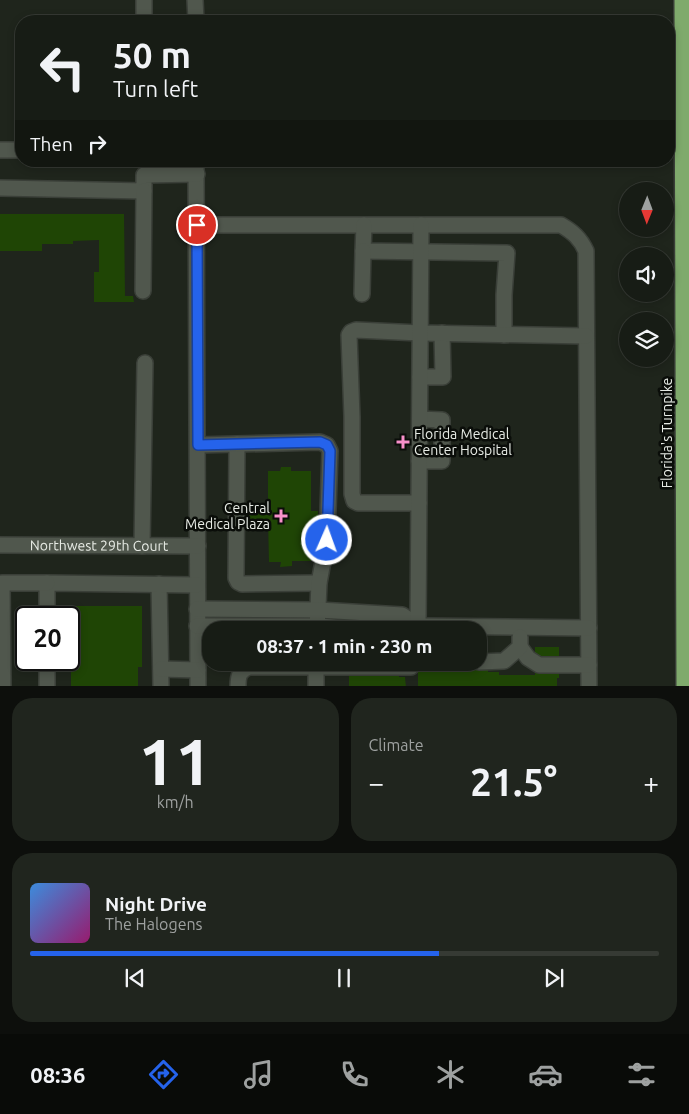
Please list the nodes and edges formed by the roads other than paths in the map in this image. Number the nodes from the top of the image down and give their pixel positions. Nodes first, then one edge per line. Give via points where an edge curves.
1 (144, 0) edge
2 (195, 0) edge
3 (682, 0) edge
4 (144, 15) edge
5 (196, 15) edge
6 (0, 150) edge
7 (15, 150) edge
8 (196, 167) edge
9 (144, 168) edge
10 (0, 188) edge
11 (144, 191) junction
12 (197, 225) junction
13 (364, 225) junction
14 (421, 225) junction
15 (363, 251) junction
16 (421, 252) junction
17 (144, 291) dead end
18 (362, 294) dead end
19 (420, 333) junction
20 (442, 334) junction
21 (504, 334) junction
22 (586, 336) junction
23 (145, 363) dead end
24 (420, 377) junction
25 (420, 419) junction
26 (237, 444) junction
27 (198, 445) junction
28 (419, 461) junction
29 (419, 503) junction
30 (0, 545) edge
31 (142, 546) junction
32 (198, 546) junction
33 (1, 583) edge
34 (48, 583) junction
35 (319, 583) junction
36 (159, 584) junction
37 (197, 584) junction
38 (47, 606) edge
39 (197, 609) junction
40 (319, 610) junction
41 (318, 621) edge
42 (408, 621) edge
43 (415, 621) edge
44 (197, 626) junction
45 (202, 626) edge
46 (521, 626) junction
47 (487, 627) edge
48 (589, 628) junction
49 (520, 647) junction
50 (487, 662) edge
51 (589, 665) junction
52 (161, 669) junction
53 (198, 670) junction
54 (47, 671) edge
55 (241, 671) edge
56 (316, 671) edge
57 (3, 686) edge
58 (47, 686) edge
59 (161, 686) edge
60 (198, 686) edge
61 (238, 686) edge
62 (316, 686) edge
63 (589, 686) edge
64 (684, 686) edge

1 - 4 street
2 - 5 street
3 - 64 highway, Florida's Turnpike
6 - 7 street
8 - 9 street
8 - 12 street
9 - 11 street
10 - 11 street
11 - 17 street
12 - 13 street
12 - 27 street
13 - 14 street
13 - 15 street
14 - 16 street
14 - 22 street via 562,225 571,230 586,251
15 - 16 street
15 - 18 street
16 - 19 street
16 - 21 street via 507,253
19 - 20 street
19 - 24 street
19 - 29 street via 356,330 348,335 354,501
20 - 21 street
20 - 24 street via 443,378
21 - 22 street
22 - 48 street
23 - 31 street
24 - 25 street
25 - 28 street
25 - 28 street via 442,420 442,461
26 - 27 street
26 - 35 street via 238,582
26 - 35 street via 320,442 327,445 330,451 327,540
27 - 32 street
28 - 29 street
29 - 43 street
30 - 31 street, Northwest 29th Court
31 - 32 street, Northwest 29th Court
32 - 37 street
33 - 34 street
33 - 57 street
34 - 36 street
34 - 38 street
35 - 40 street
36 - 37 street
36 - 52 street
37 - 39 street
39 - 40 street
39 - 44 street
40 - 41 street
40 - 42 street via 402,615
44 - 45 street
44 - 53 street
46 - 47 street
46 - 48 street
46 - 49 street
48 - 51 street
49 - 50 street via 504,661
49 - 51 street via 539,665
51 - 63 street
52 - 53 street
52 - 59 street
53 - 60 street
54 - 58 street
55 - 61 street
56 - 62 street

